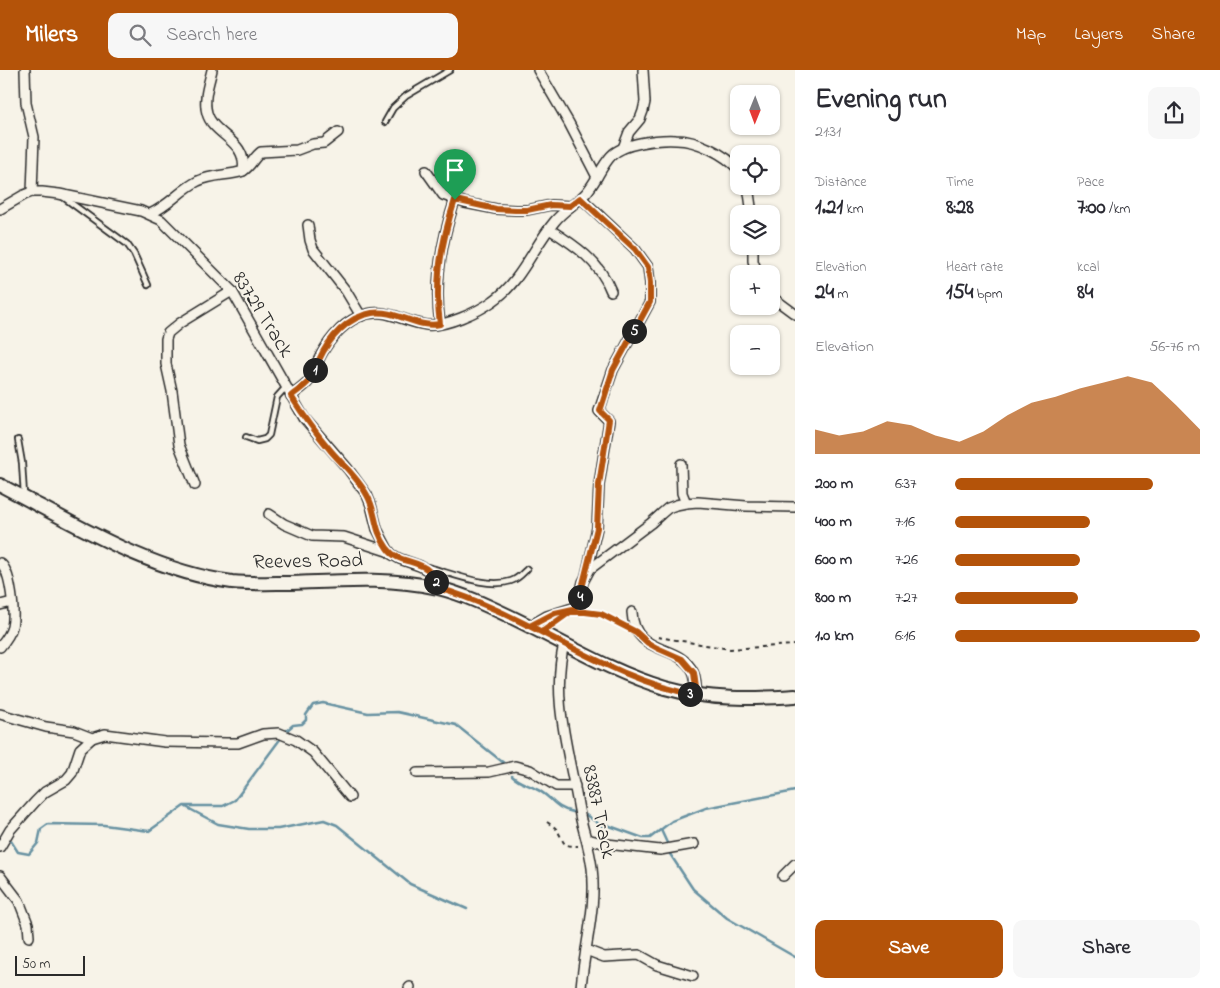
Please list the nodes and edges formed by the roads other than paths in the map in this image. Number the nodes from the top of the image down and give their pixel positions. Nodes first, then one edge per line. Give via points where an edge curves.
1 (25, 70) edge
2 (212, 70) edge
3 (450, 70) edge
4 (538, 70) edge
5 (643, 70) edge
6 (385, 122) dead end
7 (338, 132) dead end
8 (623, 148) junction
9 (730, 163) edge
10 (243, 171) junction
11 (426, 171) dead end
12 (597, 177) junction
13 (32, 192) junction
14 (58, 194) junction
15 (580, 198) junction
16 (455, 200) junction
17 (570, 206) junction
18 (0, 209) edge
19 (150, 214) junction
20 (308, 224) dead end
21 (549, 229) junction
22 (148, 285) dead end
23 (232, 291) junction
24 (611, 291) dead end
25 (780, 303) edge
26 (795, 314) edge
27 (361, 316) junction
28 (440, 324) junction
29 (286, 387) junction
30 (291, 396) junction
31 (246, 437) dead end
32 (18, 440) dead end
33 (681, 464) dead end
34 (0, 485) edge
35 (195, 485) dead end
36 (24, 498) junction
37 (686, 503) junction
38 (795, 508) edge
39 (269, 514) dead end
40 (390, 552) junction
41 (0, 563) edge
42 (420, 566) junction
43 (527, 569) dead end
44 (586, 576) junction
45 (438, 588) junction
46 (12, 602) junction
47 (0, 605) edge
48 (632, 612) dead end
49 (530, 626) junction
50 (564, 644) junction
51 (0, 647) edge
52 (697, 695) junction
53 (795, 696) edge
54 (0, 714) edge
55 (92, 738) junction
56 (417, 773) dead end
57 (575, 786) junction
58 (350, 797) dead end
59 (588, 843) junction
60 (694, 844) dead end
61 (0, 847) edge
62 (795, 864) edge
63 (0, 876) edge
64 (783, 876) dead end
65 (29, 937) dead end
66 (586, 950) junction
67 (693, 976) dead end
68 (581, 988) edge

1 - 13 street via 26,102 34,138
2 - 10 street via 207,113 214,126 228,136 242,155
3 - 6 lane via 406,96 393,108
4 - 12 street
5 - 8 street via 643,111
7 - 10 street via 324,143 297,150 261,152
8 - 9 street via 655,141 688,141
8 - 12 street via 612,155
10 - 19 street via 197,182
11 - 16 street via 443,195
12 - 15 street
13 - 14 street, 83729 Track
13 - 18 street
14 - 19 street, 83729 Track
14 - 22 lane via 126,244
15 - 17 street
15 - 44 street via 625,238 646,262 651,295 613,370 600,411 609,420 599,485 597,528
16 - 17 street via 515,210
16 - 28 street via 443,240 438,309
17 - 21 street
19 - 23 street, 83729 Track via 161,220
20 - 27 street via 313,249
21 - 24 street via 583,252 602,272
21 - 28 street via 504,292 484,307
23 - 29 street, 83729 Track
23 - 35 street via 180,323 166,339 166,364 179,445
25 - 26 street
27 - 28 street via 376,312 430,326
27 - 30 street via 343,326 324,350 310,380
29 - 30 street, 83729 Track
29 - 31 lane via 278,397 269,435 257,442
30 - 40 street, 83729 Track via 310,426 367,494 376,529
32 - 36 lane
33 - 37 street via 682,493
34 - 36 street, Reeves Road
36 - 45 street, Reeves Road via 128,550 192,574 234,582 365,580
37 - 38 street
37 - 44 street via 668,508 590,569
39 - 40 street via 312,536 344,537
40 - 42 street
41 - 46 street via 7,572
42 - 43 lane via 492,583 512,581
42 - 45 street via 429,571
44 - 49 street via 576,607 547,616
45 - 49 street, Reeves Road
46 - 47 street
46 - 51 street via 12,629
48 - 52 street via 636,632 648,643 690,666
49 - 50 street, Reeves Road
50 - 52 street, Reeves Road via 641,680
50 - 57 street, 83887 Track via 559,696
52 - 53 street, Reeves Road via 719,698
54 - 55 street
55 - 58 street via 105,734 165,742 227,744 279,733 313,752
55 - 61 street via 80,749 72,773 35,802 10,830
56 - 57 street via 489,772 515,766 530,770 556,786
57 - 59 street, 83887 Track
59 - 60 street via 660,850
59 - 66 street, 83887 Track via 593,885
62 - 64 street
63 - 65 street via 19,901 28,924
66 - 67 street via 604,957 639,955 657,965
66 - 68 street, 83887 Track

